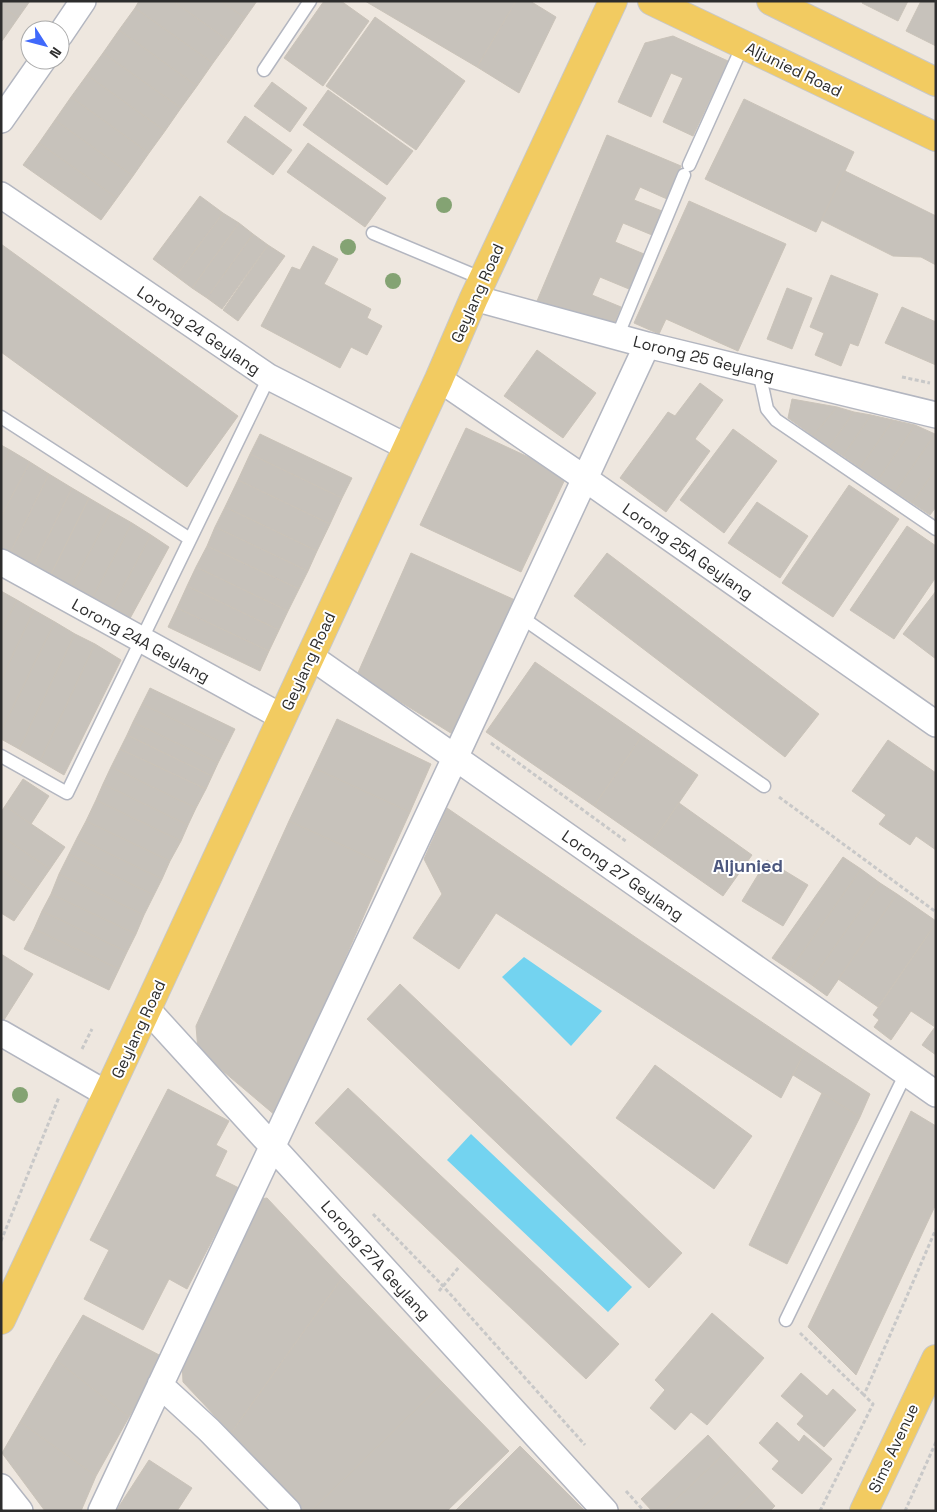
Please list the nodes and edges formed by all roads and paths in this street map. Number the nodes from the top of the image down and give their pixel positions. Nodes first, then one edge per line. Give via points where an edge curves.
1 (83, 1) edge
2 (310, 1) edge
3 (613, 1) edge
4 (652, 1) edge
5 (777, 2) edge
6 (70, 20) edge
7 (743, 45) junction
8 (36, 70) edge
9 (264, 70) dead end
10 (936, 82) edge
11 (1, 120) edge
12 (936, 137) edge
13 (1, 195) edge
14 (373, 233) dead end
15 (478, 288) junction
16 (617, 336) junction
17 (647, 345) junction
18 (759, 372) junction
19 (269, 377) junction
20 (439, 379) junction
21 (936, 415) edge
22 (1, 417) edge
23 (407, 447) junction
24 (584, 478) junction
25 (936, 529) edge
26 (190, 539) junction
27 (1, 562) edge
28 (520, 617) junction
29 (141, 640) junction
30 (310, 656) junction
31 (282, 717) junction
32 (936, 724) edge
33 (1, 756) edge
34 (455, 758) junction
35 (764, 786) joint
36 (936, 912) edge
37 (147, 1009) junction
38 (92, 1029) dead end
39 (1, 1033) edge
40 (70, 1072) junction
41 (906, 1073) junction
42 (107, 1094) junction
43 (936, 1094) edge
44 (272, 1146) junction
45 (367, 1207) dead end
46 (936, 1229) edge
47 (1, 1241) edge
48 (1, 1320) edge
49 (786, 1320) joint
50 (936, 1359) edge
51 (160, 1385) junction
52 (864, 1395) junction
53 (573, 1432) dead end
54 (936, 1442) edge
55 (1, 1486) edge
56 (20, 1511) edge
57 (101, 1511) edge
58 (288, 1511) edge
59 (605, 1511) edge
60 (820, 1511) edge
61 (864, 1511) edge
62 (905, 1511) edge

1 - 6 street
2 - 9 lane
3 - 15 main road, Geylang Road
4 - 7 main road, Aljunied Road
5 - 10 main road
7 - 12 main road, Aljunied Road
7 - 16 lane via 686,170
8 - 11 street
13 - 19 street, Lorong 24 Geylang
14 - 15 lane
15 - 16 street, Lorong 25 Geylang
15 - 20 main road, Geylang Road
16 - 17 street, Lorong 25 Geylang
17 - 18 street, Lorong 25 Geylang
17 - 24 street
18 - 21 street, Lorong 25 Geylang
18 - 25 lane via 767,409 776,420
19 - 23 street, Lorong 24 Geylang
19 - 26 lane
20 - 23 main road, Geylang Road
20 - 24 street, Lorong 25A Geylang
22 - 26 lane
23 - 30 main road, Geylang Road
24 - 28 street
24 - 32 street, Lorong 25A Geylang
26 - 29 lane
27 - 29 street, Lorong 24A Geylang
28 - 34 street
28 - 35 lane
29 - 31 street, Lorong 24A Geylang
29 - 33 lane via 67,793
30 - 31 main road, Geylang Road
30 - 34 street, Lorong 27 Geylang
31 - 37 main road, Geylang Road
34 - 41 street, Lorong 27 Geylang
34 - 44 street
35 - 36 path
37 - 42 main road, Geylang Road
37 - 44 street, Lorong 27A Geylang
38 - 40 path
39 - 40 street
40 - 42 street
40 - 47 path
41 - 43 street, Lorong 27 Geylang
41 - 49 lane
42 - 48 main road, Geylang Road
44 - 51 street
44 - 59 street, Lorong 27A Geylang
45 - 53 path via 443,1286
46 - 52 path
49 - 52 path
50 - 61 main road, Sims Avenue
51 - 57 street
51 - 58 street
52 - 60 path via 873,1404
54 - 62 path
55 - 56 street

